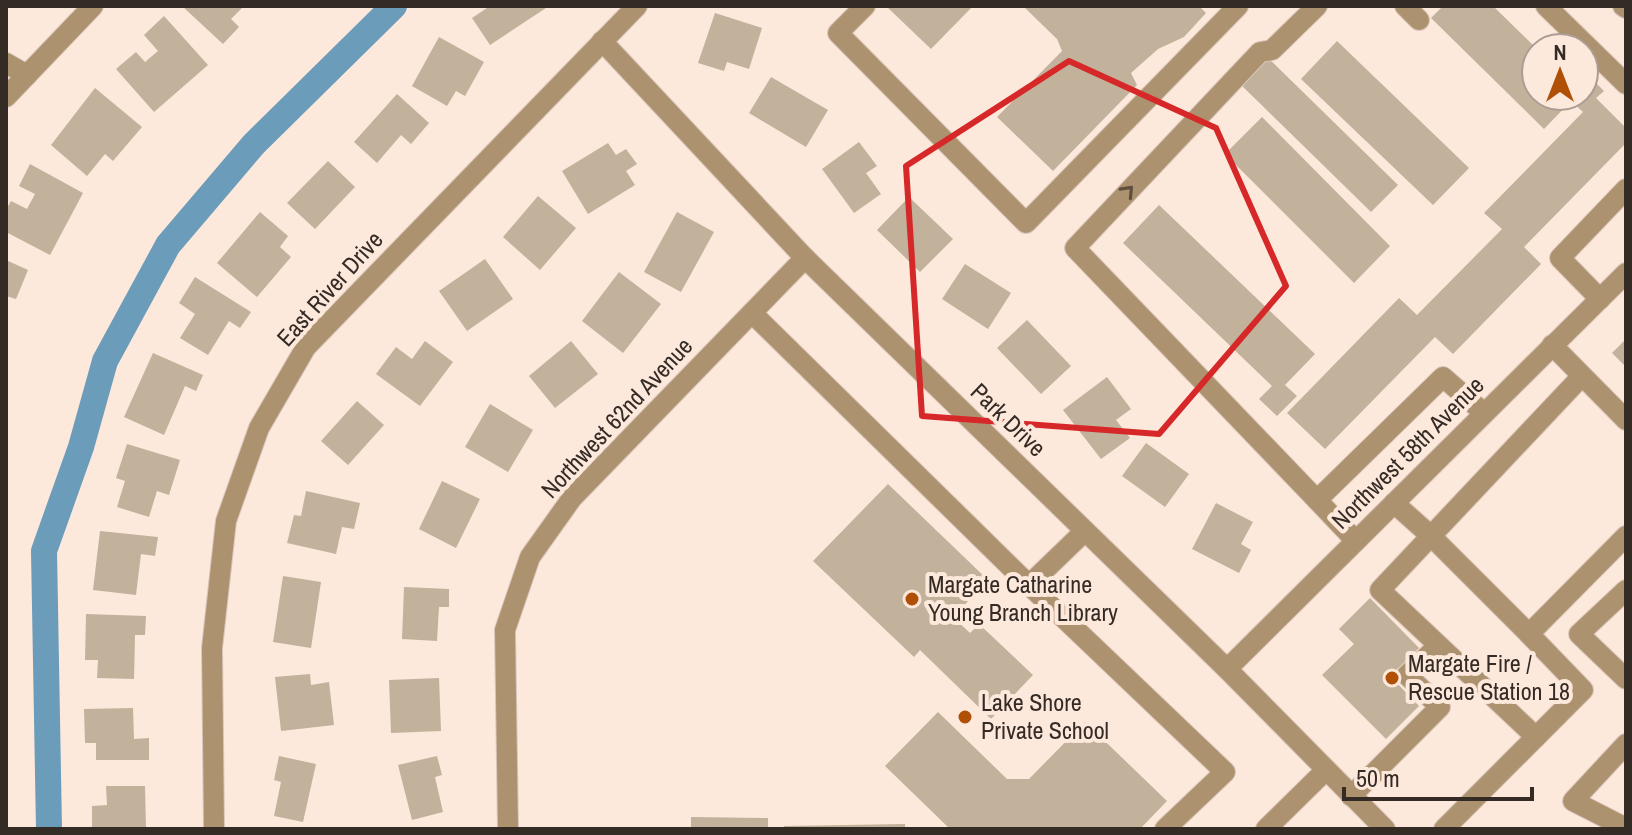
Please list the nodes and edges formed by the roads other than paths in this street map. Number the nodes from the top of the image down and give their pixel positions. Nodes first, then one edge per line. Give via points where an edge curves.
1 (93, 6) edge
2 (637, 6) edge
3 (865, 6) edge
4 (1238, 6) edge
5 (1317, 6) edge
6 (1546, 6) edge
7 (602, 41) junction
8 (6, 63) edge
9 (27, 75) junction
10 (1626, 84) edge
11 (6, 97) edge
12 (1626, 189) edge
13 (805, 258) junction
14 (1626, 273) edge
15 (1600, 299) junction
16 (752, 313) junction
17 (1552, 345) junction
18 (1581, 377) junction
19 (1484, 413) junction
20 (1626, 420) edge
21 (1317, 500) junction
22 (1394, 503) junction
23 (1085, 531) junction
24 (1431, 536) junction
25 (1626, 536) edge
26 (1356, 541) junction
27 (1029, 585) junction
28 (1626, 590) edge
29 (1529, 634) junction
30 (1438, 646) junction
31 (1227, 669) junction
32 (1626, 679) edge
33 (1536, 737) junction
34 (1626, 744) edge
35 (1325, 771) junction
36 (1351, 796) junction
37 (1626, 828) edge
38 (214, 829) edge
39 (508, 829) edge
40 (1165, 829) edge
41 (1266, 829) edge
42 (1385, 829) edge
43 (1444, 829) edge

1 - 9 street
2 - 7 street, East River Drive
3 - 4 street via 838,33 1026,223
21 -> 5 street via 1075,248 1260,52 1272,50
6 - 10 street
7 - 13 street, Park Drive
7 - 38 street, East River Drive via 306,347 259,428 226,521 215,616
8 - 9 street
9 - 11 street
12 - 15 street via 1560,258
13 - 16 street, Northwest 62nd Avenue
13 - 23 street, Park Drive
14 - 15 street, Northwest 58th Avenue
15 - 17 street, Northwest 58th Avenue
16 - 27 street
16 - 39 street, Northwest 62nd Avenue via 572,498 530,557 505,630
17 - 18 street
17 - 19 street, Northwest 58th Avenue
18 - 20 street
18 - 24 street
19 - 21 street via 1443,377
19 - 22 street, Northwest 58th Avenue
21 - 26 street
22 - 24 street
22 - 26 street, Northwest 58th Avenue
23 - 27 street
23 - 31 street, Park Drive
24 - 29 street
24 - 30 street via 1380,590
25 - 29 street
26 - 31 street, Northwest 58th Avenue
27 - 40 street via 1225,772
28 - 32 street via 1579,634
29 - 33 street via 1583,690
30 - 33 street
30 - 36 street via 1407,675 1440,707
31 - 35 street, Park Drive
33 - 43 street
34 - 37 street via 1573,801
35 - 36 street, Park Drive
35 - 41 street
36 - 42 street, Park Drive

